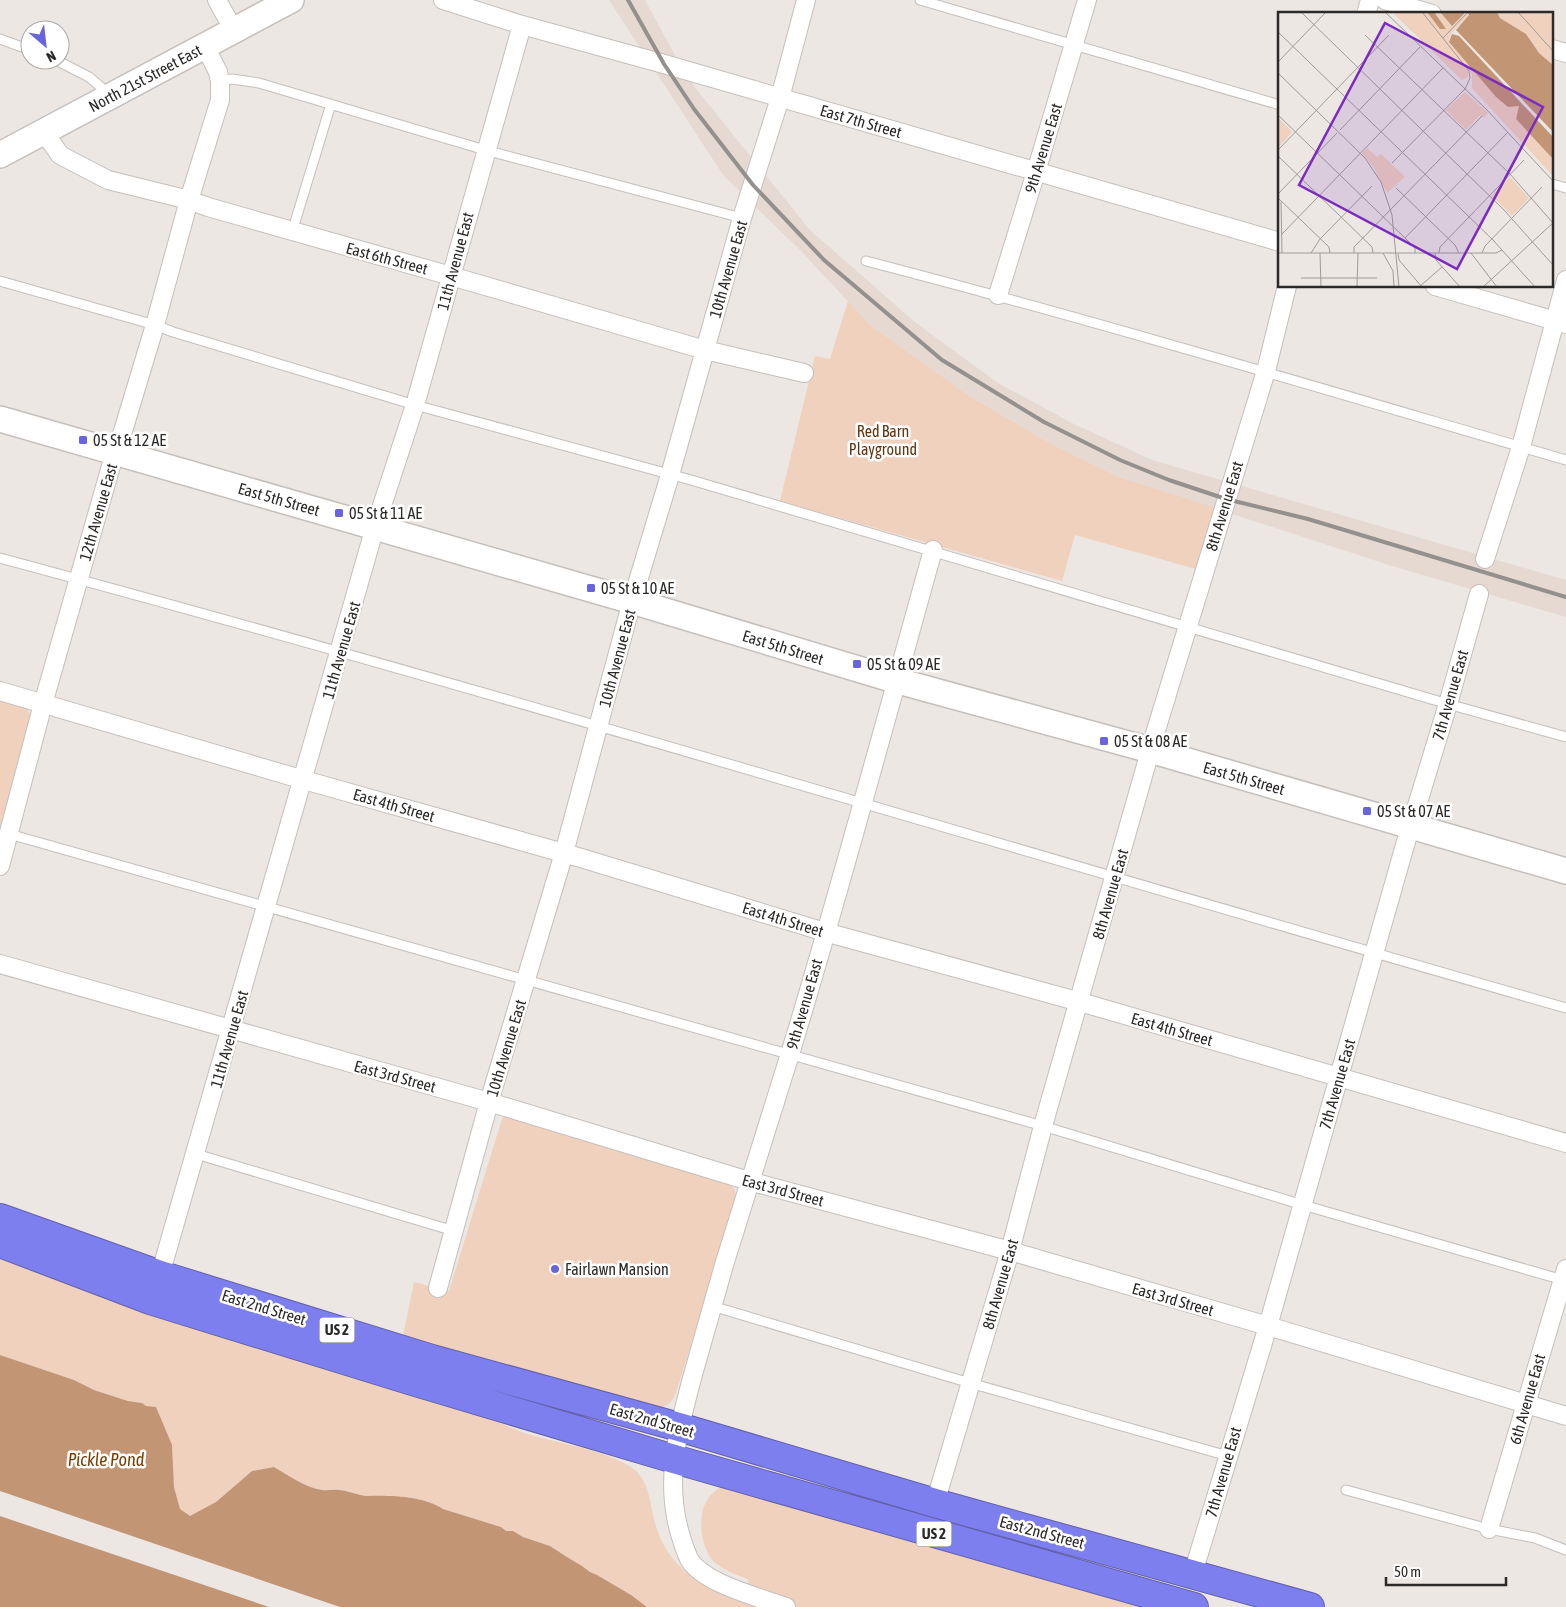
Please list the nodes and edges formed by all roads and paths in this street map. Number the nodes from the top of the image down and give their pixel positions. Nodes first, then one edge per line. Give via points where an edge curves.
1 (217, 0) edge
2 (291, 0) edge
3 (443, 0) edge
4 (806, 0) edge
5 (920, 0) edge
6 (1086, 0) edge
7 (1385, 0) edge
8 (1425, 12) edge
9 (522, 25) junction
10 (234, 30) junction
11 (0, 39) edge
12 (20, 46) edge
13 (205, 46) junction
14 (1073, 46) junction
15 (70, 67) edge
16 (220, 81) junction
17 (111, 96) junction
18 (780, 98) junction
19 (331, 104) junction
20 (1278, 105) edge
21 (44, 132) junction
22 (485, 150) junction
23 (0, 155) edge
24 (1036, 172) junction
25 (189, 200) junction
26 (742, 218) junction
27 (292, 232) junction
28 (1278, 241) edge
29 (866, 261) dead end
30 (451, 276) junction
31 (1566, 280) edge
32 (0, 281) edge
33 (1286, 288) edge
34 (1442, 288) edge
35 (998, 295) junction
36 (1560, 322) edge
37 (155, 325) junction
38 (705, 350) junction
39 (1266, 372) junction
40 (804, 374) dead end
41 (415, 404) junction
42 (0, 419) edge
43 (1520, 447) junction
44 (115, 452) junction
45 (1566, 460) edge
46 (670, 475) junction
47 (375, 528) junction
48 (933, 550) junction
49 (0, 558) edge
50 (1485, 559) dead end
51 (78, 579) junction
52 (1479, 594) dead end
53 (632, 601) junction
54 (1187, 626) junction
55 (340, 652) junction
56 (898, 681) junction
57 (0, 691) edge
58 (43, 704) junction
59 (1448, 704) junction
60 (599, 726) junction
61 (1566, 737) edge
62 (1150, 750) junction
63 (304, 780) junction
64 (862, 804) junction
65 (1410, 826) junction
66 (9, 834) junction
67 (564, 853) junction
68 (0, 866) edge
69 (1566, 871) edge
70 (1114, 878) junction
71 (267, 906) junction
72 (825, 932) junction
73 (1374, 953) junction
74 (0, 964) edge
75 (526, 980) junction
76 (1080, 1002) junction
77 (1566, 1008) edge
78 (231, 1030) junction
79 (790, 1054) junction
80 (1338, 1077) junction
81 (489, 1102) junction
82 (1043, 1126) junction
83 (1566, 1143) edge
84 (196, 1154) junction
85 (749, 1181) junction
86 (1303, 1205) junction
87 (0, 1218) edge
88 (454, 1231) junction
89 (0, 1244) edge
90 (1010, 1251) junction
91 (1564, 1274) edge
92 (160, 1275) junction
93 (438, 1288) dead end
94 (712, 1306) junction
95 (1268, 1326) junction
96 (970, 1383) junction
97 (1526, 1404) junction
98 (1566, 1416) edge
99 (679, 1427) junction
100 (1228, 1456) junction
101 (674, 1459) junction
102 (1346, 1490) dead end
103 (935, 1503) junction
104 (1489, 1529) junction
105 (1566, 1550) edge
106 (1193, 1573) junction
107 (786, 1607) edge
108 (1194, 1607) edge
109 (1310, 1607) edge

1 - 10 street
2 - 10 street, North 21st Street East
3 - 9 street, East 7th Street
4 - 18 street, 10th Avenue East
5 - 14 lane
6 - 14 street, 9th Avenue East
7 - 8 street
9 - 18 street, East 7th Street
9 - 22 street, 11th Avenue East
10 - 13 street, North 21st Street East
11 - 12 lane
13 - 16 street, 12th Avenue East
13 - 17 street, North 21st Street East
14 - 20 lane
14 - 24 street, 9th Avenue East
15 - 17 lane via 89,77
16 - 19 lane via 239,79 259,83
16 - 25 street, 12th Avenue East via 220,100
17 - 21 street, North 21st Street East
18 - 24 street, East 7th Street
18 - 26 street, 10th Avenue East
19 - 22 lane
19 - 27 lane
21 - 23 street, North 21st Street East
21 - 25 street, East 6th Street via 60,155 108,180
22 - 26 lane
22 - 30 street, 11th Avenue East
24 - 28 street, East 7th Street
24 - 35 street, 9th Avenue East
25 - 27 street, East 6th Street
25 - 37 street, 12th Avenue East
26 - 38 street, 10th Avenue East
27 - 30 street, East 6th Street
29 - 35 lane
30 - 38 street, East 6th Street
30 - 41 street, 11th Avenue East
31 - 36 street
32 - 37 lane
33 - 39 street, 8th Avenue East
34 - 36 street
35 - 39 lane
36 - 43 street
37 - 41 lane
37 - 44 street, 12th Avenue East
38 - 40 street, East 6th Street
38 - 46 street, 10th Avenue East
39 - 43 lane
39 - 54 street, 8th Avenue East
41 - 46 lane
41 - 47 street, 11th Avenue East
42 - 44 street, East 5th Street
43 - 45 lane
43 - 50 street
44 - 47 street, East 5th Street
44 - 51 street, 12th Avenue East
46 - 48 lane
46 - 53 street, 10th Avenue East
47 - 53 street, East 5th Street
47 - 55 street, 11th Avenue East
48 - 54 lane
48 - 56 street, 9th Avenue East
49 - 51 lane
51 - 55 lane
51 - 58 street, 12th Avenue East
52 - 59 street, 7th Avenue East
53 - 56 street, East 5th Street
53 - 60 street, 10th Avenue East
54 - 59 lane
54 - 62 street, 8th Avenue East
55 - 60 lane
55 - 63 street, 11th Avenue East
56 - 62 street, East 5th Street
56 - 64 street, 9th Avenue East
57 - 58 street, East 4th Street
58 - 63 street, East 4th Street
58 - 66 street, 12th Avenue East
59 - 61 lane
59 - 65 street, 7th Avenue East
60 - 64 lane
60 - 67 street, 10th Avenue East
62 - 65 street, East 5th Street
62 - 70 street, 8th Avenue East
63 - 67 street, East 4th Street
63 - 71 street, 11th Avenue East
64 - 70 lane
64 - 72 street, 9th Avenue East
65 - 69 street, East 5th Street
65 - 73 street, 7th Avenue East
66 - 68 street, 12th Avenue East
66 - 71 lane
67 - 72 street, East 4th Street
67 - 75 street, 10th Avenue East
70 - 73 lane
70 - 76 street, 8th Avenue East
71 - 75 lane
71 - 78 street, 11th Avenue East
72 - 76 street, East 4th Street
72 - 79 street, 9th Avenue East
73 - 77 lane
73 - 80 street, 7th Avenue East
74 - 78 street, East 3rd Street
75 - 79 lane
75 - 81 street, 10th Avenue East
76 - 80 street, East 4th Street
76 - 82 street, 8th Avenue East
78 - 81 street, East 3rd Street
78 - 84 street, 11th Avenue East
79 - 82 lane
79 - 85 street, 9th Avenue East
80 - 83 street, East 4th Street
80 - 86 street, 7th Avenue East
81 - 85 street, East 3rd Street
81 - 88 street, 10th Avenue East
82 - 86 lane
82 - 90 street, 8th Avenue East
84 - 88 lane
84 - 92 street, 11th Avenue East
85 - 90 street, East 3rd Street
85 - 94 street, 9th Avenue East
86 - 91 lane
86 - 95 street, 7th Avenue East
87 - 92 highway, East 2nd Street / US 2
88 - 93 street, 10th Avenue East
89 - 101 highway, East 2nd Street / US 2 via 150,1300
90 - 95 street, East 3rd Street
90 - 96 street, 8th Avenue East
91 - 97 street, 6th Avenue East
92 - 99 highway, East 2nd Street / US 2 via 432,1359
94 - 96 lane
94 - 99 street, 9th Avenue East
95 - 97 street, East 3rd Street
95 - 100 street, 7th Avenue East
96 - 100 lane
96 - 103 street, 8th Avenue East
97 - 98 street, East 3rd Street
97 - 104 street, 6th Avenue East
99 - 101 street, 9th Avenue East
99 - 103 highway, East 2nd Street / US 2
100 - 106 street, 7th Avenue East
101 - 107 street, 9th Avenue East via 676,1511 680,1536 690,1560 719,1583
101 - 108 highway, East 2nd Street / US 2
102 - 104 lane
103 - 106 highway, East 2nd Street / US 2
104 - 105 lane via 1535,1538
106 - 109 highway, East 2nd Street / US 2

